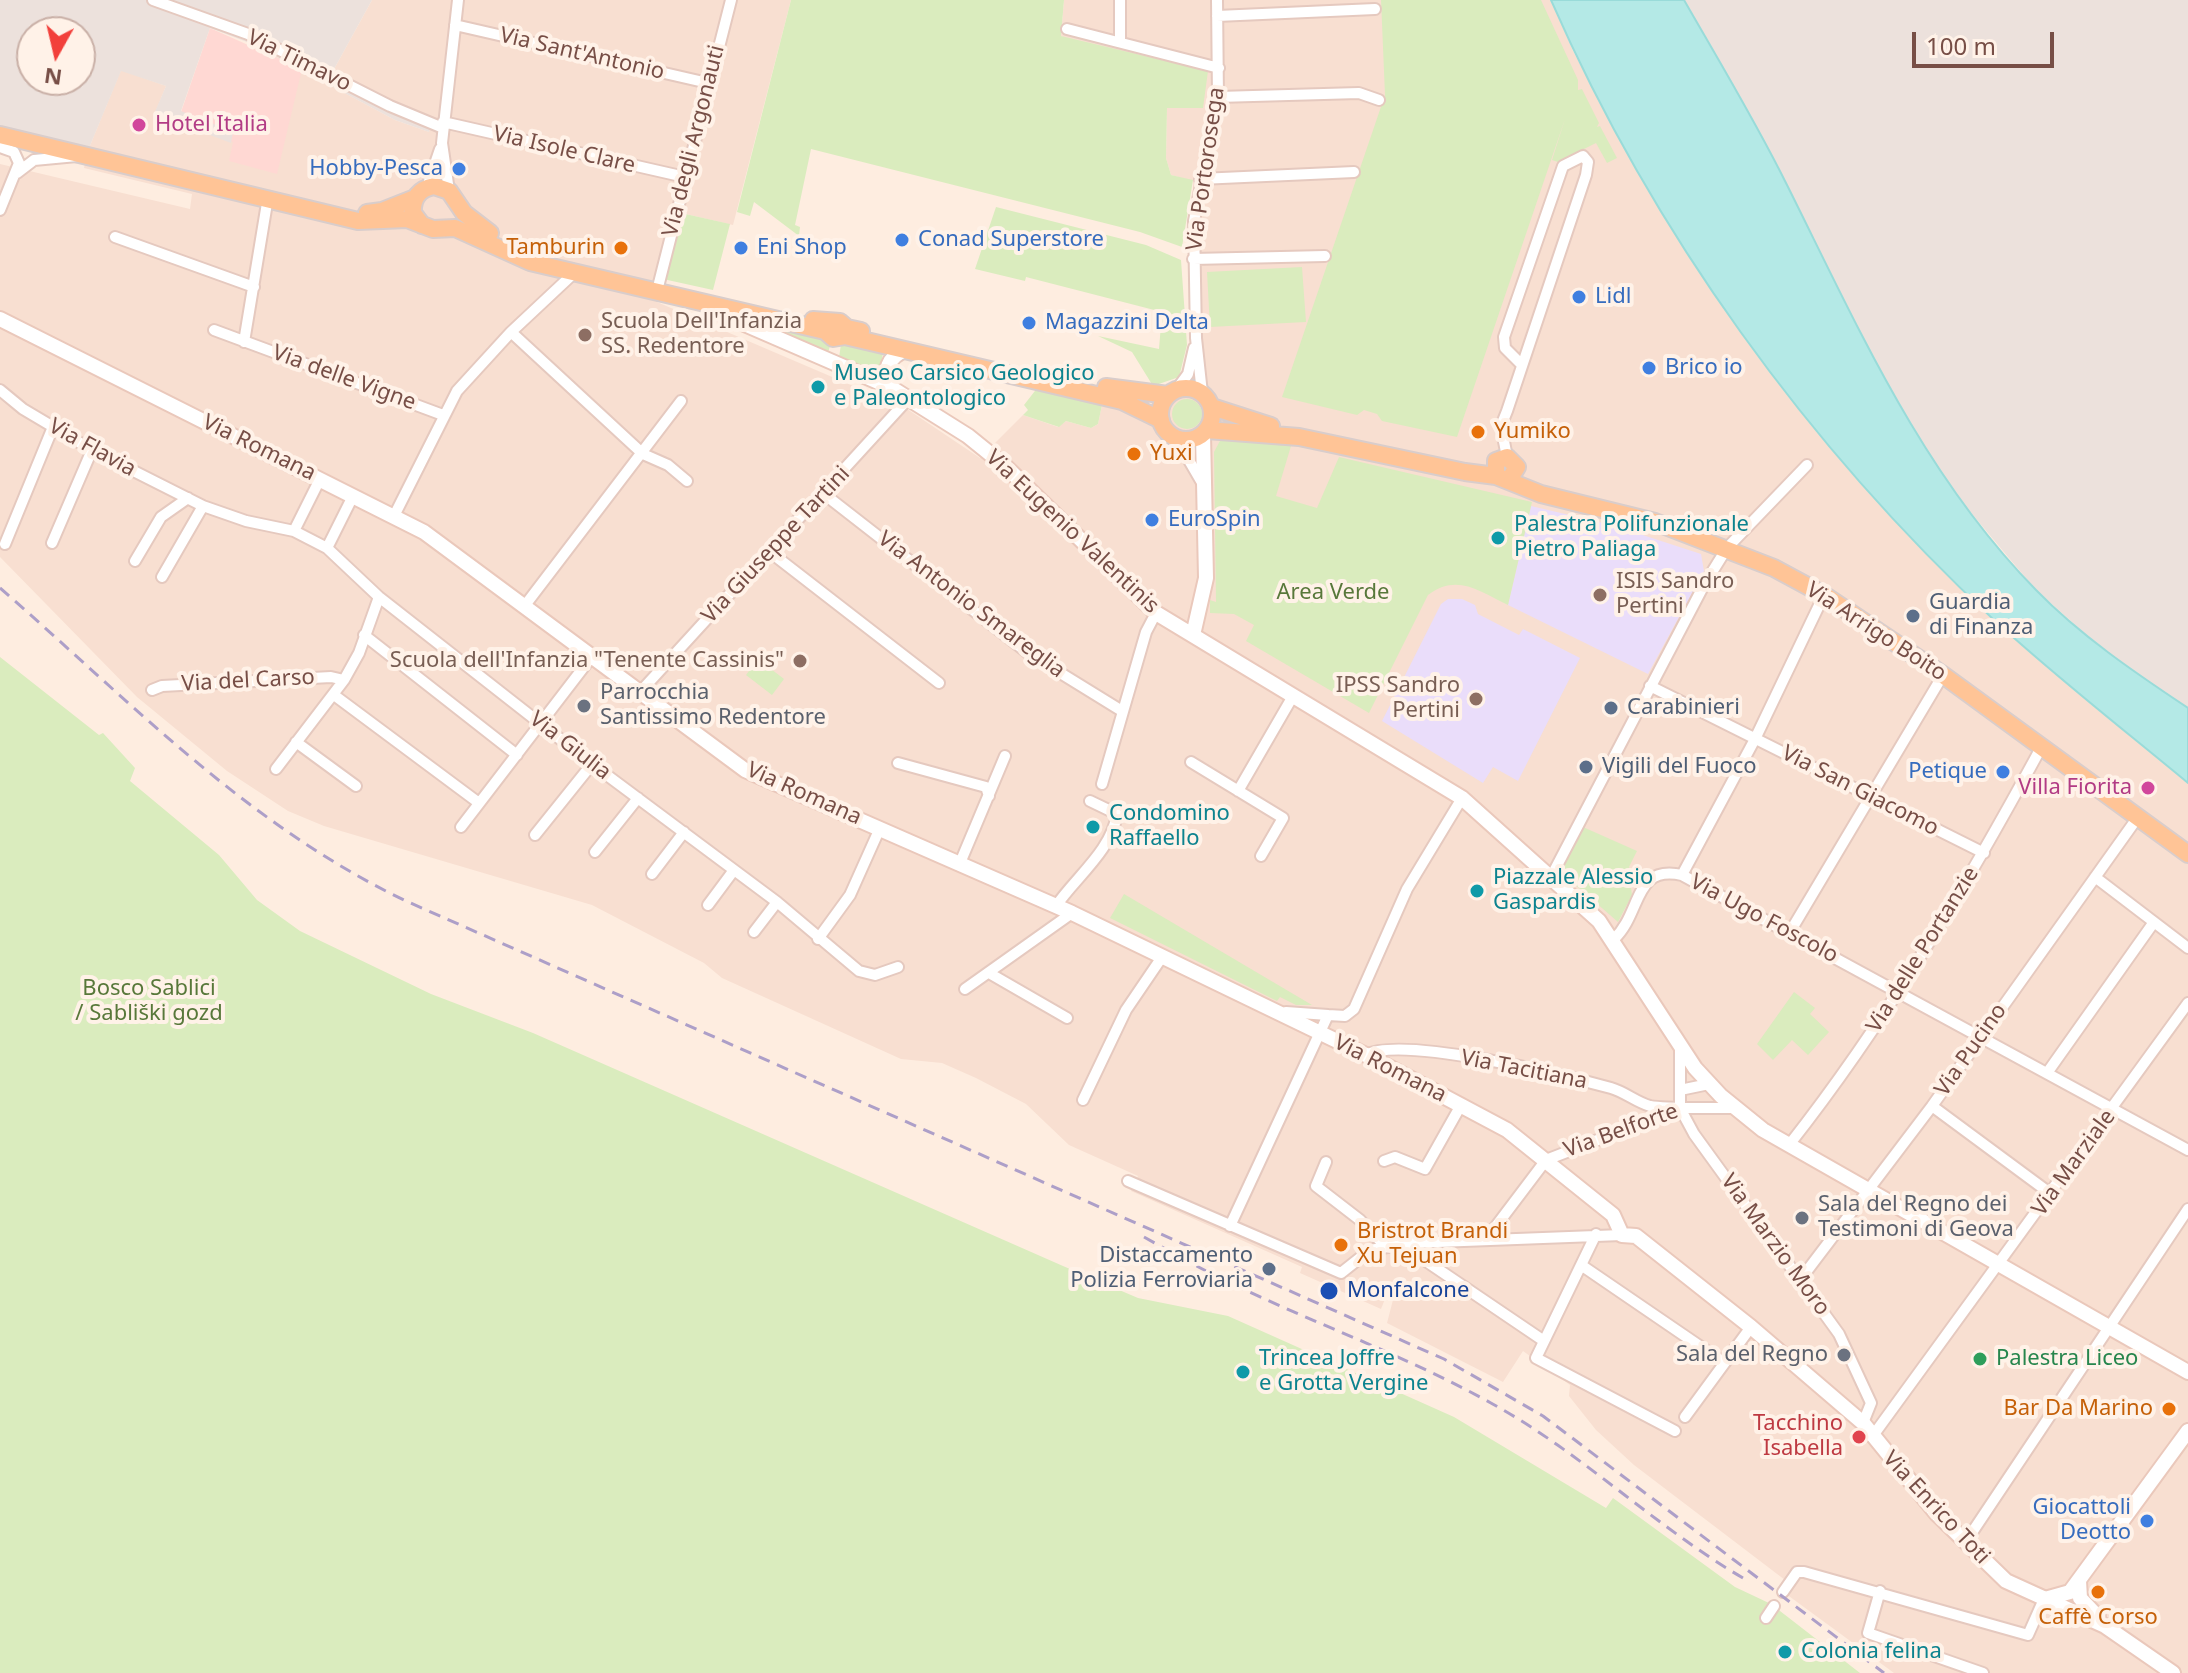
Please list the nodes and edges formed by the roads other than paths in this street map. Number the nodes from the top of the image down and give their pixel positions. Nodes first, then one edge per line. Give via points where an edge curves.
1 (153, 0) edge
2 (458, 0) edge
3 (731, 0) edge
4 (1120, 0) edge
5 (1217, 0) edge
6 (1375, 9) dead end
7 (1217, 16) junction
8 (455, 25) junction
9 (1067, 29) dead end
10 (1120, 42) junction
11 (1219, 68) junction
12 (708, 83) junction
13 (1218, 97) junction
14 (1379, 100) dead end
15 (443, 125) junction
16 (0, 135) edge
17 (442, 143) junction
18 (0, 147) edge
19 (82, 155) junction
20 (1354, 172) dead end
21 (17, 173) junction
22 (685, 177) junction
23 (1200, 179) junction
24 (421, 192) junction
25 (452, 196) junction
26 (268, 197) junction
27 (0, 210) edge
28 (328, 211) junction
29 (422, 225) junction
30 (444, 227) junction
31 (115, 237) dead end
32 (1325, 256) dead end
33 (1193, 259) junction
34 (574, 273) junction
35 (659, 283) junction
36 (254, 287) junction
37 (685, 294) junction
38 (0, 319) edge
39 (214, 330) dead end
40 (511, 332) junction
41 (837, 332) junction
42 (1196, 338) junction
43 (244, 342) junction
44 (905, 350) junction
45 (835, 363) junction
46 (1522, 365) junction
47 (890, 387) junction
48 (0, 390) edge
49 (1173, 392) junction
50 (909, 398) junction
51 (1207, 400) junction
52 (681, 401) dead end
53 (443, 415) junction
54 (1161, 420) junction
55 (53, 427) junction
56 (1205, 432) junction
57 (1299, 437) junction
58 (1176, 438) junction
59 (92, 450) junction
60 (643, 454) junction
61 (1807, 465) dead end
62 (1503, 468) junction
63 (320, 479) junction
64 (687, 481) dead end
65 (1204, 488) junction
66 (824, 494) junction
67 (353, 496) junction
68 (188, 498) junction
69 (203, 506) junction
70 (394, 516) junction
71 (294, 531) junction
72 (52, 543) dead end
73 (5, 544) dead end
74 (327, 548) junction
75 (1727, 548) junction
76 (770, 552) junction
77 (135, 561) dead end
78 (162, 577) dead end
79 (1824, 595) junction
80 (379, 597) junction
81 (526, 604) junction
82 (1156, 613) junction
83 (364, 635) junction
84 (1193, 635) junction
85 (593, 655) junction
86 (1943, 675) junction
87 (344, 680) junction
88 (939, 683) dead end
89 (1650, 686) junction
90 (152, 690) dead end
91 (641, 691) junction
92 (334, 695) junction
93 (1293, 696) junction
94 (1122, 711) junction
95 (542, 725) junction
96 (1755, 739) junction
97 (296, 742) junction
98 (2042, 746) junction
99 (517, 755) junction
100 (1005, 756) dead end
101 (1191, 762) dead end
102 (898, 763) dead end
103 (592, 764) junction
104 (276, 769) dead end
105 (1102, 784) dead end
106 (356, 786) dead end
107 (1238, 791) junction
108 (989, 796) junction
109 (638, 798) junction
110 (1462, 798) junction
111 (1871, 798) junction
112 (1090, 801) dead end
113 (479, 803) junction
114 (2138, 817) junction
115 (461, 827) dead end
116 (880, 828) junction
117 (684, 832) junction
118 (535, 835) dead end
119 (595, 852) dead end
120 (1984, 853) junction
121 (2188, 854) edge
122 (1261, 856) dead end
123 (960, 863) junction
124 (734, 870) junction
125 (652, 874) dead end
126 (1682, 875) junction
127 (1551, 877) junction
128 (2095, 877) junction
129 (777, 902) junction
130 (708, 905) dead end
131 (1056, 906) junction
132 (1072, 913) junction
133 (2154, 922) junction
134 (754, 932) dead end
135 (1790, 932) junction
136 (818, 939) junction
137 (1614, 939) junction
138 (2188, 948) edge
139 (1162, 957) junction
140 (898, 967) dead end
141 (989, 973) junction
142 (965, 989) dead end
143 (1896, 990) junction
144 (2188, 1003) edge
145 (1264, 1008) junction
146 (1328, 1015) junction
147 (1067, 1018) dead end
148 (1320, 1034) junction
149 (1980, 1036) junction
150 (1680, 1046) junction
151 (1366, 1055) junction
152 (2047, 1073) junction
153 (1709, 1084) junction
154 (1680, 1090) junction
155 (1083, 1100) dead end
156 (1461, 1105) junction
157 (1700, 1106) junction
158 (1932, 1106) junction
159 (1680, 1108) junction
160 (1735, 1108) junction
161 (2113, 1109) junction
162 (1789, 1145) junction
163 (2188, 1150) edge
164 (1546, 1160) junction
165 (1384, 1161) dead end
166 (1326, 1162) dead end
167 (1128, 1181) dead end
168 (1868, 1190) junction
169 (2051, 1194) junction
170 (2188, 1209) edge
171 (1230, 1226) junction
172 (1596, 1234) junction
173 (1622, 1235) junction
174 (1487, 1238) junction
175 (1411, 1243) junction
176 (1386, 1247) junction
177 (1999, 1264) junction
178 (1581, 1265) junction
179 (1800, 1280) junction
180 (1751, 1327) junction
181 (2110, 1327) junction
182 (1544, 1341) junction
183 (1723, 1362) junction
184 (2188, 1372) edge
185 (1871, 1403) junction
186 (1887, 1414) junction
187 (1685, 1417) dead end
188 (1863, 1423) junction
189 (1675, 1431) dead end
190 (2188, 1431) edge
191 (1872, 1437) junction
192 (1965, 1543) junction
193 (2079, 1581) junction
194 (1880, 1591) junction
195 (1783, 1592) dead end
196 (2044, 1599) junction
197 (1774, 1606) dead end
198 (1766, 1618) dead end
199 (2140, 1648) junction
200 (1983, 1673) edge
201 (2173, 1673) edge

1 - 15 street, Via Timavo via 248,34 390,106
2 - 8 street
3 - 12 street, Via degli Argonauti
4 - 10 street
5 - 7 street, Via Portorosega
6 - 7 street
7 - 11 street, Via Portorosega
8 - 12 street, Via Sant'Antonio
8 - 15 street
9 - 10 street
10 - 11 street
11 - 13 street, Via Portorosega
12 - 22 street, Via degli Argonauti
13 - 14 street via 1359,93
13 - 23 street, Via Portorosega
15 - 17 street
15 - 22 street, Via Isole Clare
16 - 19 main road
17 - 24 street
17 - 25 street
18 - 21 street via 17,157
19 - 21 street via 34,160
19 - 26 main road
20 - 23 street
21 - 27 street
22 - 35 street, Via degli Argonauti
23 - 33 street, Via Portorosega
24 - 25 main road
24 - 28 main road via 374,212
24 - 29 main road via 413,213
25 - 30 main road via 453,219
25 - 35 main road, Via Eugenio Valentinis via 499,239 521,249
26 - 28 main road
26 - 36 street, Via delle Vigne
28 - 29 main road via 358,221 407,219
29 - 30 main road
30 - 34 main road, Via Eugenio Valentinis via 471,232 530,262
31 - 36 street
32 - 33 street
33 - 42 street, Via Portorosega
34 - 37 main road, Via Eugenio Valentinis
34 - 40 street
35 - 37 main road, Via Eugenio Valentinis
36 - 43 street, Via delle Vigne
37 - 41 main road, Via Arrigo Boito
37 - 45 street, Via Eugenio Valentinis
38 - 63 street, Via Romana
39 - 43 street, Via delle Vigne
40 - 53 street via 468,376
40 - 60 street
41 - 44 main road, Via Arrigo Boito
41 - 45 street
41 - 49 main road, Via Arrigo Boito via 1109,388
42 - 49 street, Via Portorosega via 1188,374
42 - 51 street, Via Portorosega
43 - 53 street, Via delle Vigne
44 - 47 street via 889,364
44 - 54 main road, Via Arrigo Boito via 1122,401
45 - 47 street, Via Eugenio Valentinis
46 - 46 street via 1586,175 1588,162 1583,156 1563,166 1504,337 1505,348
46 - 62 street via 1501,426
47 - 50 street, Via Eugenio Valentinis
48 - 55 street, Via Flavia
49 - 51 main road, Via Arrigo Boito via 1190,388
49 - 54 main road via 1160,409
50 - 66 street, Via Giuseppe Tartini
50 - 82 street, Via Eugenio Valentinis via 1005,466
51 - 56 main road
51 - 57 main road, Via Arrigo Boito
52 - 60 street
53 - 70 street
54 - 58 main road, Via Arrigo Boito
55 - 59 street, Via Flavia
55 - 73 street
56 - 57 main road, Via Arrigo Boito
56 - 58 main road, Via Arrigo Boito via 1193,439
56 - 65 street
57 - 62 main road, Via Arrigo Boito
58 - 65 street
59 - 68 street, Via Flavia
59 - 72 street
60 - 64 street
60 - 81 street
61 - 75 street
62 - 75 main road, Via Arrigo Boito via 1541,494 1655,522
63 - 67 street, Via Romana
63 - 71 street
65 - 84 street via 1206,578
66 - 76 street, Via Giuseppe Tartini
66 - 94 street, Via Antonio Smareglia via 1028,653
67 - 70 street, Via Romana
67 - 74 street
68 - 69 street, Via Flavia
68 - 77 street via 161,517
69 - 71 street, Via Flavia
69 - 78 street
70 - 81 street, Via Romana
71 - 74 street, Via Flavia
74 - 80 street, Via Giulia
75 - 79 main road, Via Arrigo Boito
75 - 89 street
76 - 88 street
76 - 91 street, Via Giuseppe Tartini
79 - 86 main road, Via Arrigo Boito
79 - 96 street
80 - 83 street
80 - 95 street, Via Giulia
81 - 85 street, Via Romana
82 - 84 street, Via Eugenio Valentinis
82 - 94 street
83 - 87 street
83 - 99 street
84 - 93 street, Via Eugenio Valentinis
85 - 91 street, Via Romana
85 - 95 street
86 - 98 main road, Via Arrigo Boito
86 - 111 street
87 - 90 street, Via del Carso
87 - 92 street
89 - 96 street, Via San Giacomo
89 - 127 street
91 - 116 street, Via Romana via 745,770
92 - 97 street
92 - 113 street
93 - 107 street
93 - 110 street, Via Eugenio Valentinis
94 - 105 street
95 - 99 street
95 - 103 street, Via Giulia
96 - 111 street, Via San Giacomo
96 - 126 street
97 - 104 street
97 - 106 street
98 - 114 main road, Via Arrigo Boito
98 - 120 street, Via delle Portanzie
99 - 113 street
100 - 108 street
101 - 107 street
102 - 108 street via 986,787
103 - 109 street, Via Giulia
103 - 118 street
107 - 122 street via 1283,818
108 - 123 street
109 - 117 street, Via Giulia
109 - 119 street
110 - 127 street, Via Eugenio Valentinis
110 - 146 street via 1407,889 1354,1009 1345,1016
111 - 120 street, Via San Giacomo
111 - 135 street
112 - 131 street via 1117,814 1116,821 1105,845
113 - 115 street
114 - 121 main road, Via Arrigo Boito
114 - 128 street, Via Pucino
116 - 123 street, Via Romana
116 - 136 street via 850,895
117 - 124 street, Via Giulia
117 - 125 street
120 - 143 street, Via delle Portanzie
123 - 131 street, Via Romana
124 - 129 street, Via Giulia
124 - 130 street
126 - 135 street, Via Ugo Foscolo
126 - 137 street, Via Ugo Foscolo via 1662,873 1646,882 1630,922
127 - 137 street, Via Eugenio Valentinis
128 - 133 street
128 - 149 street, Via Pucino
129 - 134 street
129 - 136 street, Via Giulia
131 - 132 street, Via Romana
132 - 139 street, Via Romana
132 - 141 street
133 - 138 street
133 - 152 street
135 - 143 street, Via Ugo Foscolo
136 - 140 street, Via Giulia via 867,975
137 - 150 street, Via Eugenio Valentinis
139 - 145 street, Via Romana
139 - 155 street via 1126,1010
141 - 142 street
141 - 147 street
143 - 149 street, Via Ugo Foscolo
143 - 162 street, Via delle Portanzie via 1859,1053
144 - 161 street, Via Marziale
145 - 146 street
145 - 148 street, Via Romana
146 - 148 street
148 - 151 street, Via Romana
148 - 171 street
149 - 152 street, Via Ugo Foscolo
149 - 158 street, Via Pucino
150 - 153 street, Via Eugenio Valentinis
150 - 154 street
151 - 156 street, Via Romana
151 - 159 street, Via Tacitiana via 1376,1049 1405,1050 1488,1061 1609,1088 1647,1105
152 - 161 street, Via Ugo Foscolo
153 - 154 street
153 - 157 street, Via Belforte
153 - 160 street, Via Eugenio Valentinis
154 - 159 street
156 - 164 street, Via Romana via 1507,1130
156 - 165 street via 1425,1169 1395,1157
157 - 159 street, Via Belforte
157 - 160 street, Via Belforte
158 - 168 street, Via Pucino
158 - 169 street
159 - 164 street, Via Belforte
159 - 179 street, Via Marzio Moro
160 - 162 street, Via Eugenio Valentinis
161 - 163 street, Via Ugo Foscolo
161 - 169 street, Via Marziale
162 - 168 street, Via Eugenio Valentinis
164 - 173 street, Via Romana via 1613,1215
164 - 174 street, Via Belforte
166 - 176 street via 1316,1186
167 - 171 street
168 - 177 street, Via Eugenio Valentinis
168 - 179 street, Via Pucino
169 - 177 street, Via Marziale
170 - 181 street
171 - 176 street via 1341,1273 1370,1250
172 - 173 street
172 - 174 street
172 - 178 street
173 - 180 street, Via Enrico Toti via 1636,1236
174 - 175 street
175 - 176 street
175 - 182 street via 1420,1257
177 - 181 street, Via Eugenio Valentinis
177 - 186 street, Via Marziale
178 - 182 street
178 - 183 street
179 - 185 street, Via Marzio Moro via 1839,1334
180 - 183 street
180 - 188 street, Via Enrico Toti
181 - 184 street, Via Eugenio Valentinis
181 - 192 street
182 - 189 street via 1536,1358
183 - 187 street
185 - 186 street
185 - 188 street
186 - 191 street, Via Marziale
188 - 191 street, Via Enrico Toti
190 - 193 street
191 - 192 street, Via Enrico Toti
192 - 196 street, Via Enrico Toti via 2006,1581
193 - 196 street via 2062,1597
193 - 199 street via 2080,1598 2088,1609
194 - 195 street via 1797,1572
194 - 196 street via 2028,1635
194 - 200 street via 1868,1633
196 - 199 street, Via Enrico Toti via 2083,1614
197 - 198 street
199 - 201 street

